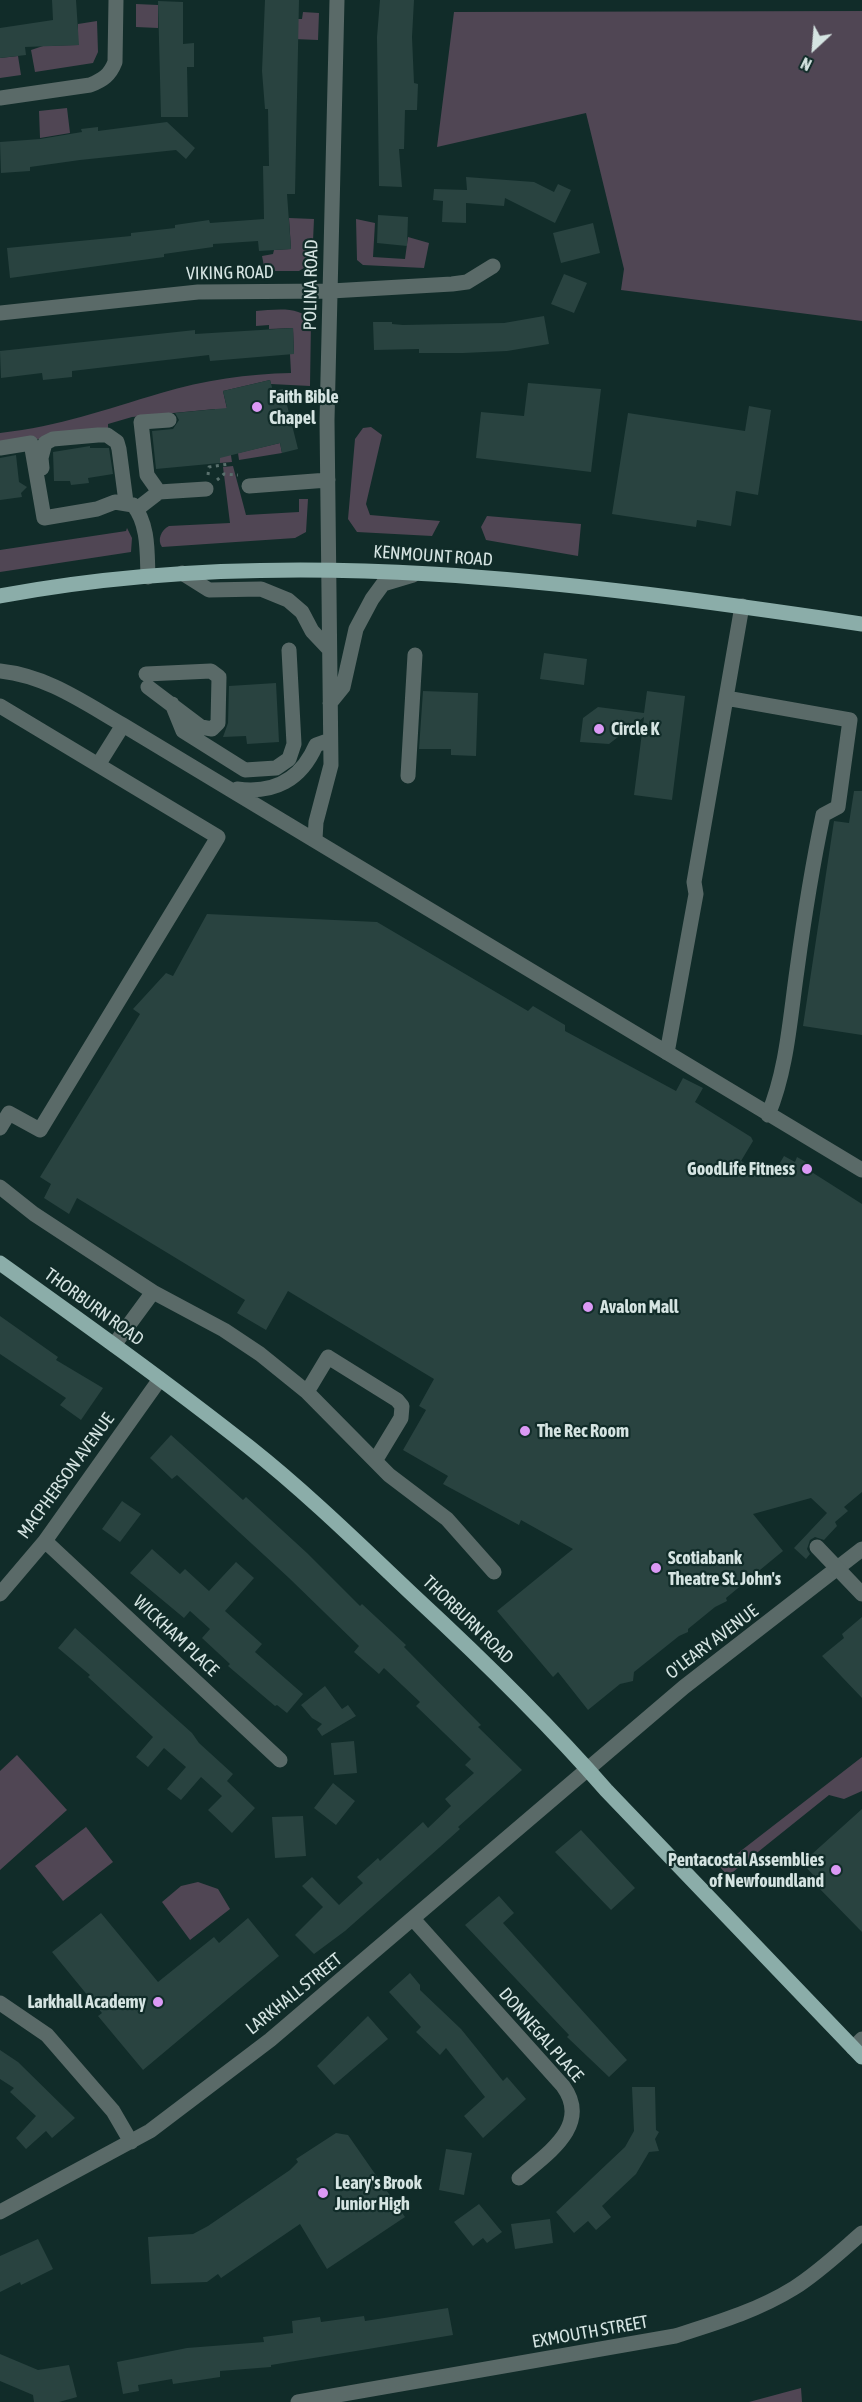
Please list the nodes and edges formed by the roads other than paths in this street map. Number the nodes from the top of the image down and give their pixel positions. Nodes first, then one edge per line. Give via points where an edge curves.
1 (116, 0) edge
2 (337, 0) edge
3 (0, 98) edge
4 (493, 266) dead end
5 (331, 291) junction
6 (0, 313) edge
7 (169, 420) dead end
8 (0, 448) edge
9 (246, 480) road end
10 (328, 480) junction
11 (206, 489) road end
12 (159, 492) junction
13 (132, 506) junction
14 (51, 516) junction
15 (328, 570) junction
16 (182, 573) junction
17 (417, 573) junction
18 (148, 577) junction
19 (0, 596) edge
20 (742, 606) junction
21 (862, 624) edge
22 (329, 649) junction
23 (289, 650) dead end
24 (416, 655) dead end
25 (0, 671) edge
26 (726, 698) junction
27 (330, 703) junction
28 (172, 704) junction
29 (0, 706) edge
30 (123, 725) junction
31 (330, 740) junction
32 (98, 765) junction
33 (408, 776) dead end
34 (231, 789) junction
35 (315, 839) junction
36 (667, 1053) junction
37 (768, 1115) junction
38 (0, 1128) edge
39 (862, 1170) edge
40 (0, 1187) edge
41 (0, 1263) edge
42 (153, 1292) junction
43 (114, 1345) junction
44 (160, 1379) junction
45 (308, 1392) junction
46 (375, 1461) junction
47 (45, 1541) junction
48 (817, 1547) dead end
49 (862, 1548) edge
50 (494, 1572) dead end
51 (0, 1594) edge
52 (862, 1594) edge
53 (280, 1760) dead end
54 (587, 1768) junction
55 (414, 1920) junction
56 (0, 2003) edge
57 (859, 2048) edge
58 (131, 2142) junction
59 (519, 2178) dead end
60 (0, 2212) edge
61 (862, 2233) edge
62 (298, 2402) edge

1 - 3 street via 115,62 104,79 90,85
2 - 5 street, POLINA ROAD
4 - 5 street, VIKING ROAD via 467,282
5 - 6 street, VIKING ROAD via 198,292
5 - 10 street, POLINA ROAD
7 - 12 street via 141,422 147,475
8 - 14 street via 31,443 44,518
9 - 10 street
10 - 15 street, POLINA ROAD
11 - 12 street
12 - 13 street
13 - 14 street
13 - 14 street via 117,442 106,435 52,439 45,443 41,458
13 - 18 street via 144,530
15 - 16 main road, KENMOUNT ROAD
15 - 17 main road, KENMOUNT ROAD
15 - 22 street, POLINA ROAD
16 - 18 main road, KENMOUNT ROAD
16 - 22 street via 209,590 261,589 288,600 302,612 312,631
17 - 20 main road, KENMOUNT ROAD via 605,588
17 - 27 street via 383,584 356,629 343,687
18 - 19 main road, KENMOUNT ROAD
20 - 21 main road, KENMOUNT ROAD
20 - 26 street
22 - 27 street, POLINA ROAD
23 - 28 street via 294,744 289,759 276,768 244,770 183,731
24 - 33 street
25 - 30 street via 47,681
26 - 36 street via 694,882 696,894 688,947
26 - 37 street via 850,720 838,807 823,815 804,913 788,1037 777,1093
27 - 31 street, POLINA ROAD
28 - 28 street via 201,727 212,729 218,723 219,677 211,671 147,680
29 - 32 street
30 - 32 street
30 - 34 street
31 - 34 street via 316,745 308,763 278,786 258,792
31 - 35 street, POLINA ROAD via 331,765
32 - 38 street via 218,837 40,1130 9,1113
34 - 35 street
35 - 36 street
36 - 37 street
37 - 39 street
40 - 42 street via 34,1214
41 - 43 main road, THORBURN ROAD
42 - 43 street
42 - 45 street via 224,1330
43 - 44 main road, THORBURN ROAD
44 - 47 street, MACPHERSON AVENUE
44 - 54 main road, THORBURN ROAD via 250,1448 353,1538 485,1662
45 - 46 street
45 - 46 street via 328,1357 397,1400 402,1406 400,1418
46 - 50 street via 447,1519
47 - 51 street, MACPHERSON AVENUE
47 - 53 street, WICKHAM PLACE
48 - 52 street, bridge
49 - 54 street, O'LEARY AVENUE
54 - 55 street, LARKHALL STREET
54 - 57 main road, THORBURN ROAD
55 - 58 street, LARKHALL STREET via 270,2040
55 - 59 street, DONNEGAL PLACE via 563,2086 572,2101 573,2118 568,2132
56 - 58 street via 47,2035 113,2111
58 - 60 street, LARKHALL STREET
61 - 62 street, EXMOUTH STREET via 796,2287 775,2299 675,2336

